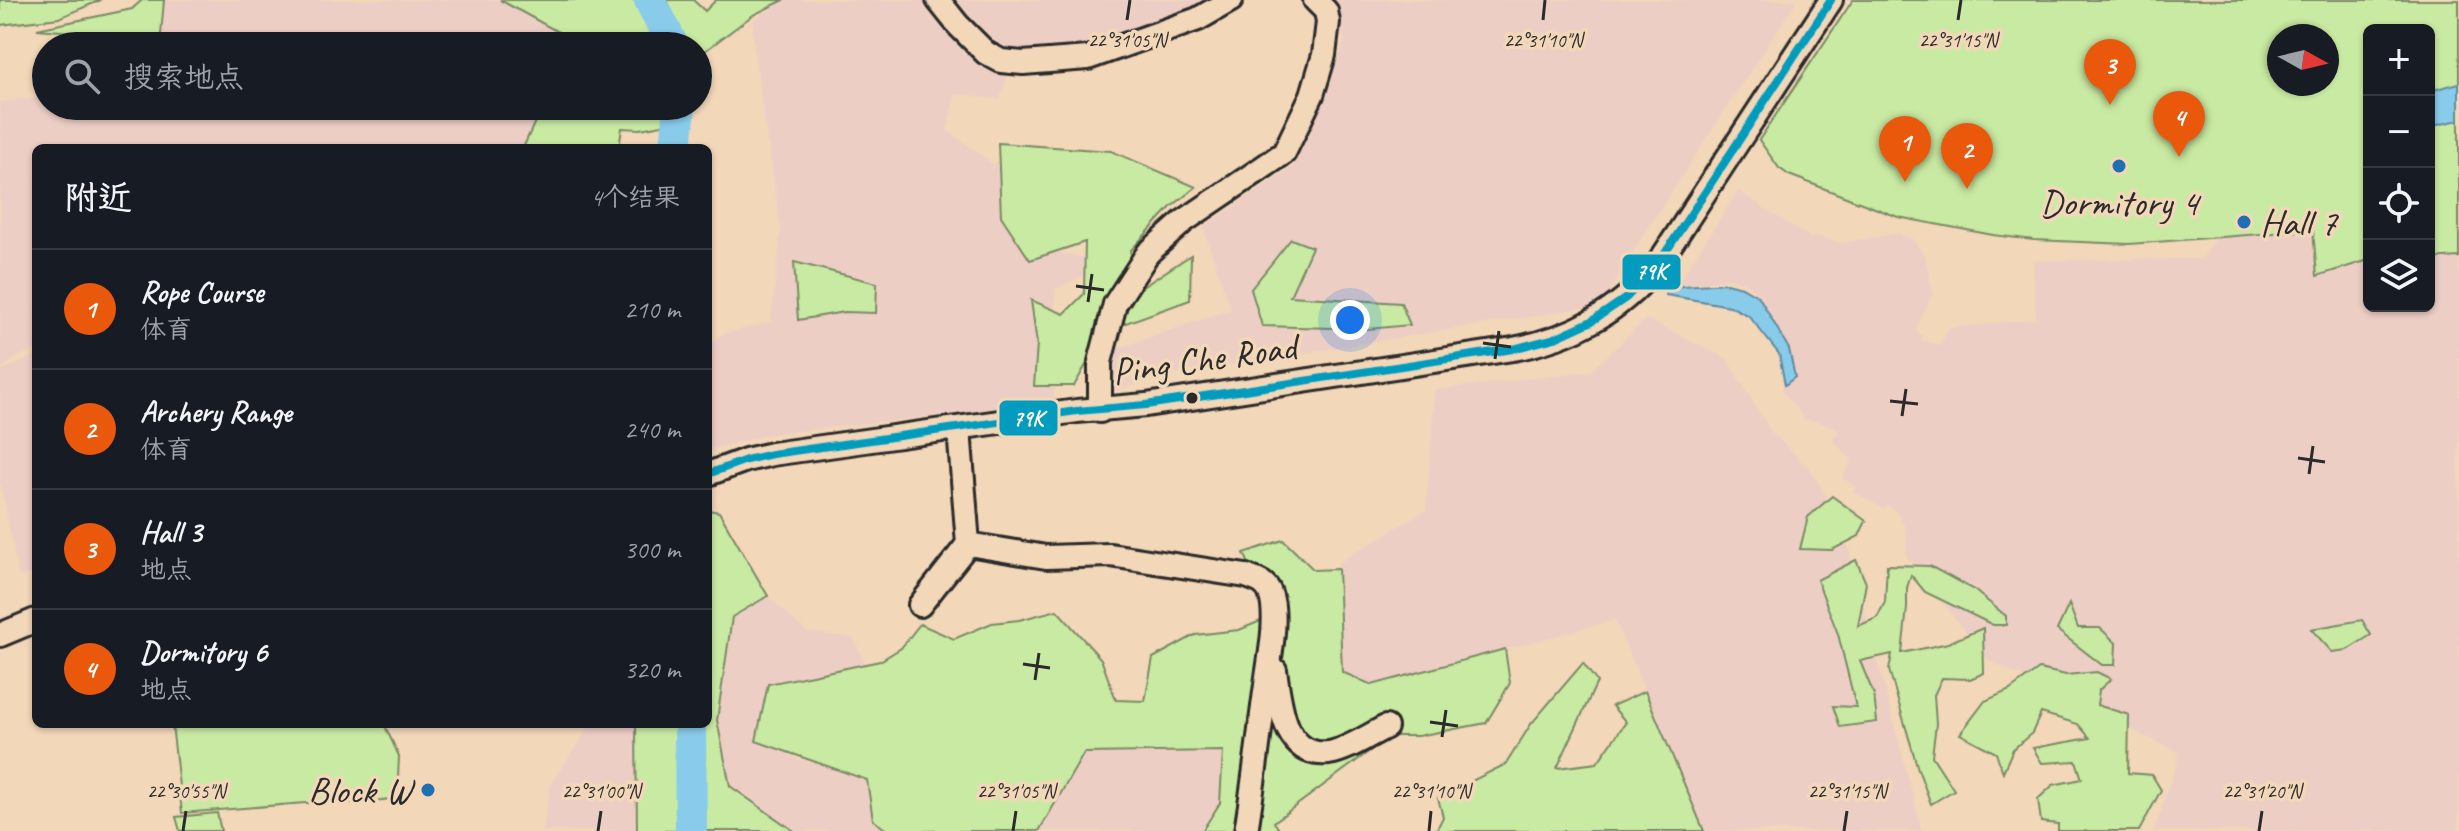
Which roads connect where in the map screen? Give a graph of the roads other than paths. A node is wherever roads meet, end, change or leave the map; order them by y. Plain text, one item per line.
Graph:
1 (938, 0) edge
2 (1231, 0) edge
3 (1315, 0) edge
4 (1831, 0) edge
5 (1100, 411) junction
6 (959, 429) junction
7 (712, 473) edge
8 (968, 544) junction
9 (920, 605) dead end
10 (32, 622) edge
11 (0, 635) edge
12 (1271, 645) junction
13 (1386, 727) dead end
14 (1246, 831) edge

1 - 2 street
3 - 5 street
4 - 5 street, Ping Che Road
5 - 6 street, Ping Che Road
6 - 7 street, Ping Che Road
6 - 8 street
8 - 9 street
8 - 12 street
10 - 11 street
12 - 13 street
12 - 14 street

